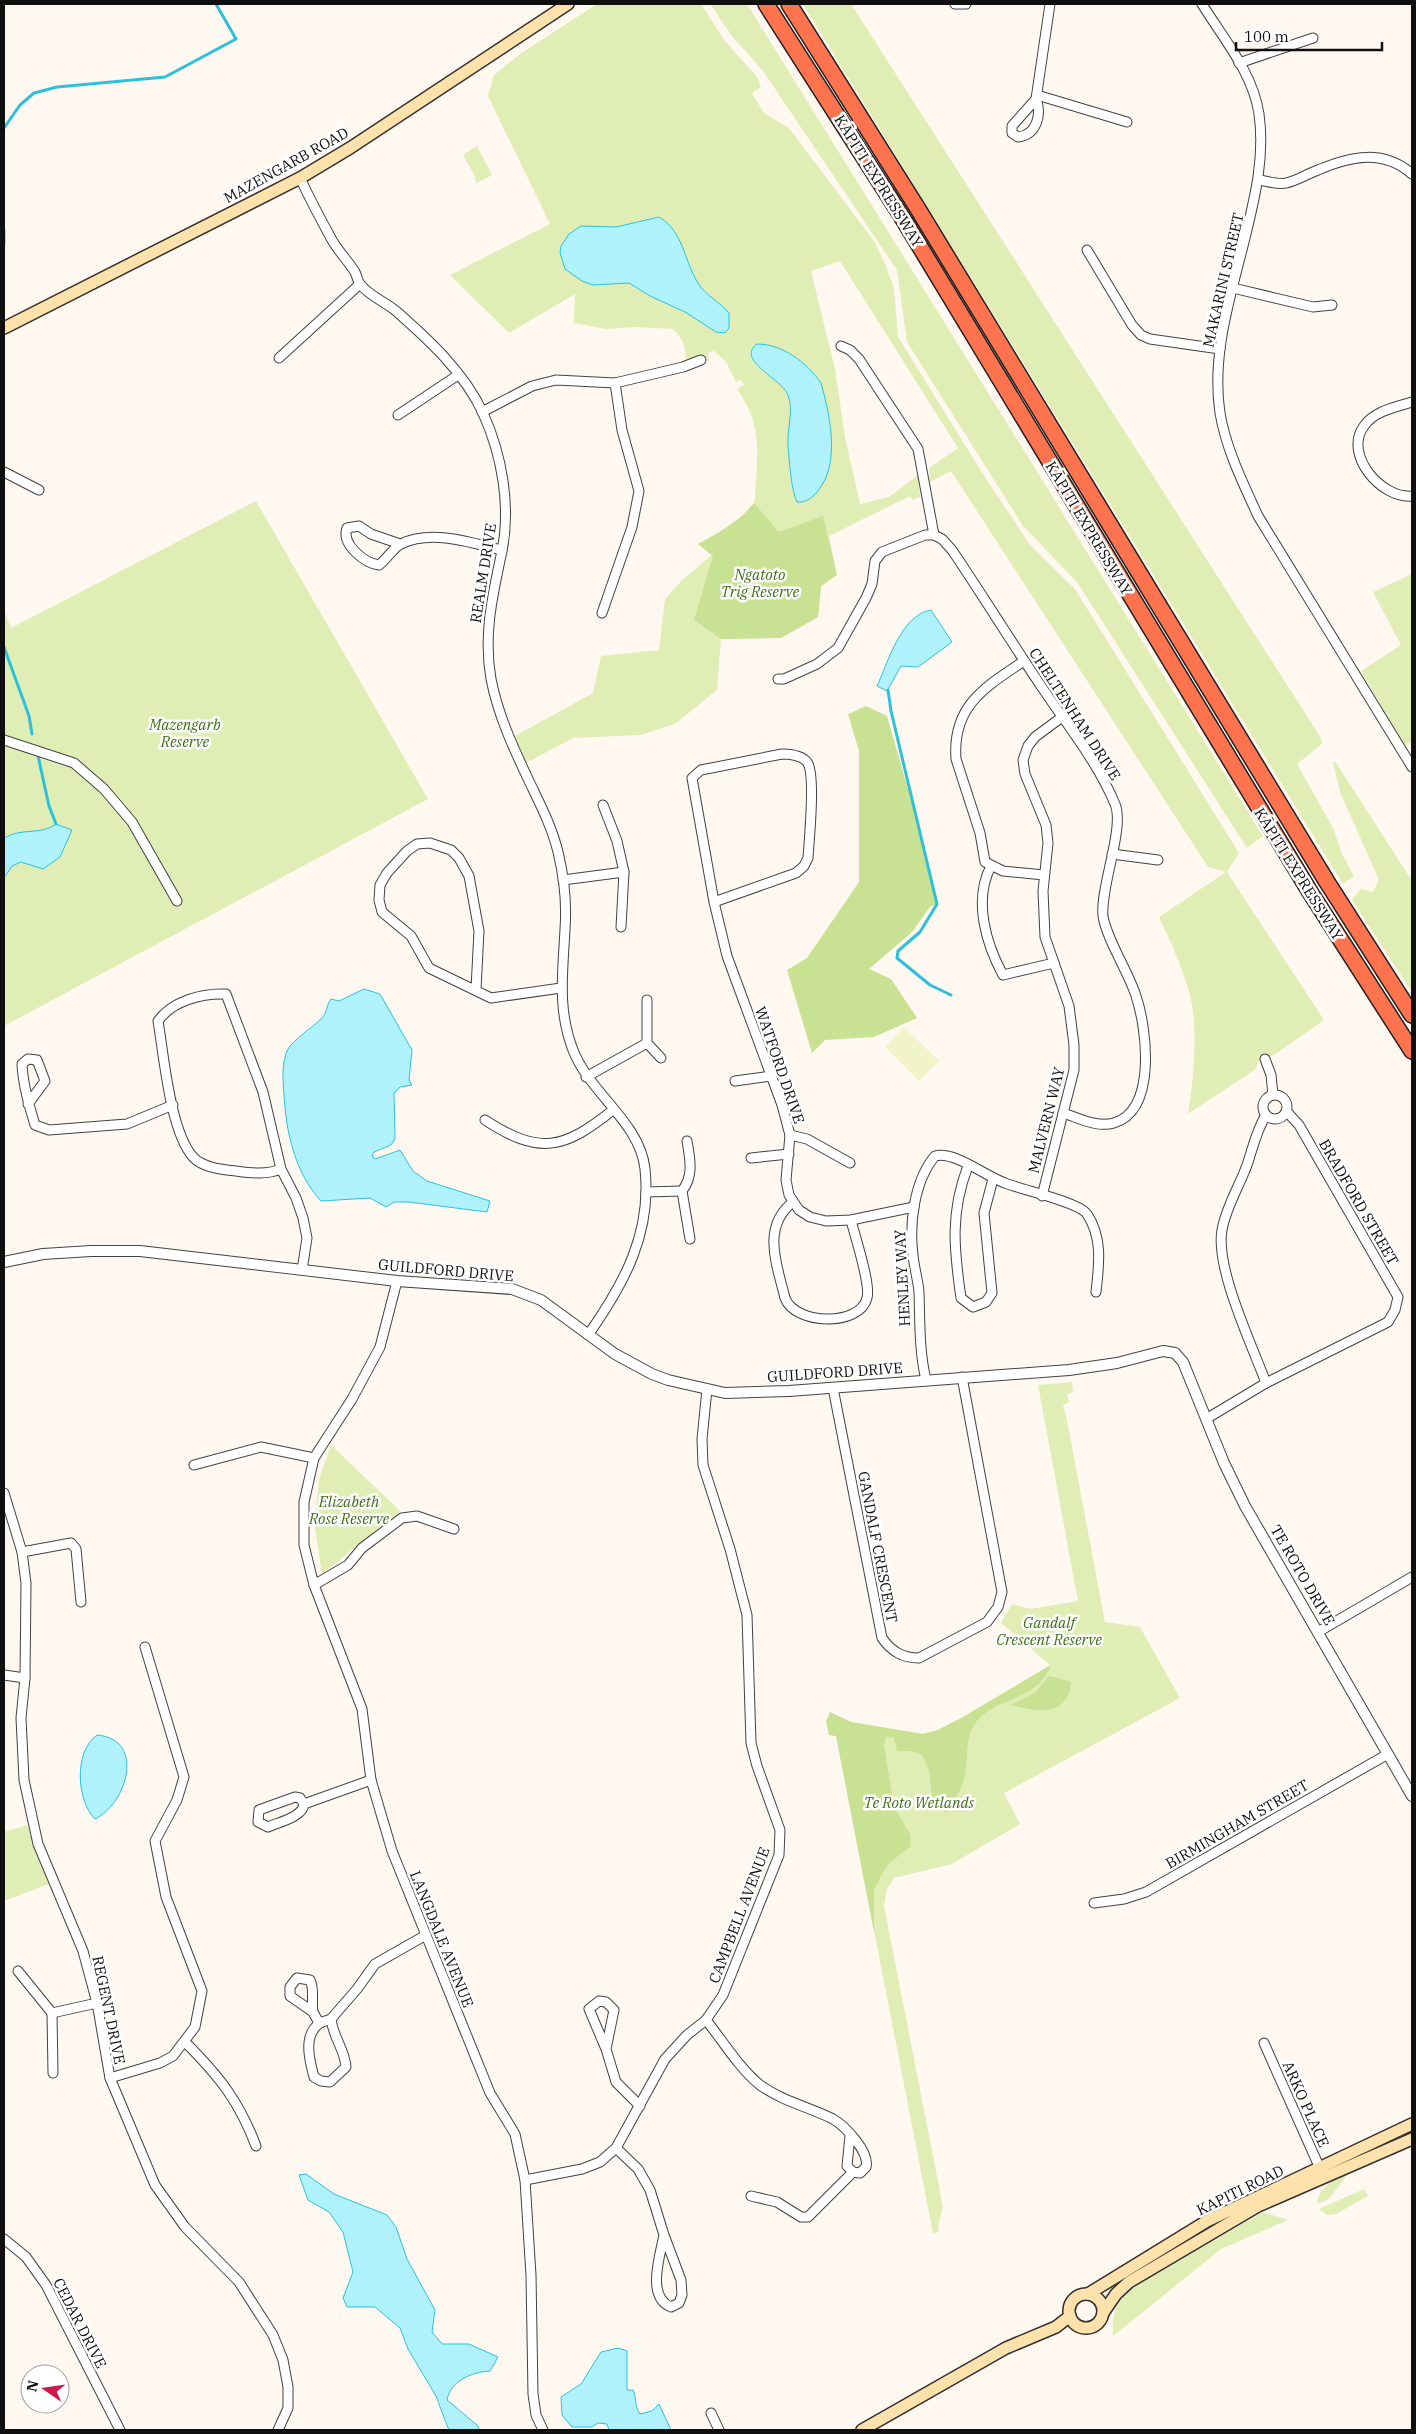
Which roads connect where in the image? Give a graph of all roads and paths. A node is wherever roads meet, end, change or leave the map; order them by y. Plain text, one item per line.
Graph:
1 (568, 4) edge
2 (766, 4) edge
3 (789, 4) edge
4 (954, 4) edge
5 (966, 4) edge
6 (1050, 4) edge
7 (1202, 4) edge
8 (1313, 38) dead end
9 (1239, 63) junction
10 (1127, 122) dead end
11 (1412, 174) edge
12 (300, 178) junction
13 (1259, 180) junction
14 (1086, 250) dead end
15 (360, 284) junction
16 (1233, 288) junction
17 (1332, 306) dead end
18 (4, 328) edge
19 (841, 346) dead end
20 (1220, 349) junction
21 (279, 358) dead end
22 (701, 360) dead end
23 (458, 375) junction
24 (616, 383) junction
25 (1412, 402) edge
26 (482, 412) junction
27 (398, 416) dead end
28 (4, 472) edge
29 (39, 490) dead end
30 (1412, 496) edge
31 (934, 535) junction
32 (400, 544) junction
33 (502, 550) junction
34 (602, 613) dead end
35 (1024, 661) junction
36 (778, 679) dead end
37 (1062, 718) junction
38 (4, 740) edge
39 (1412, 767) edge
40 (603, 805) dead end
41 (1112, 854) junction
42 (1158, 860) dead end
43 (991, 866) junction
44 (624, 872) junction
45 (1044, 875) junction
46 (563, 880) junction
47 (177, 901) dead end
48 (714, 902) junction
49 (622, 928) dead end
50 (1054, 963) junction
51 (560, 988) junction
52 (476, 989) junction
53 (647, 1000) dead end
54 (1412, 1015) edge
55 (647, 1043) junction
56 (1412, 1051) edge
57 (661, 1058) dead end
58 (1265, 1059) dead end
59 (771, 1076) junction
60 (586, 1077) junction
61 (735, 1081) dead end
62 (1273, 1095) junction
63 (28, 1104) dead end
64 (173, 1105) junction
65 (613, 1110) junction
66 (1287, 1112) junction
67 (1063, 1113) junction
68 (1266, 1115) junction
69 (485, 1120) dead end
70 (790, 1135) junction
71 (687, 1141) dead end
72 (788, 1154) junction
73 (751, 1158) dead end
74 (850, 1163) dead end
75 (968, 1166) junction
76 (281, 1169) junction
77 (993, 1179) junction
78 (646, 1192) junction
79 (682, 1192) junction
80 (1042, 1196) junction
81 (793, 1202) junction
82 (914, 1207) junction
83 (851, 1220) junction
84 (690, 1239) dead end
85 (4, 1262) edge
86 (302, 1270) junction
87 (397, 1281) junction
88 (1096, 1292) dead end
89 (588, 1335) junction
90 (1183, 1362) joint
91 (962, 1377) junction
92 (926, 1380) junction
93 (1266, 1383) junction
94 (833, 1388) junction
95 (707, 1389) junction
96 (1206, 1419) junction
97 (314, 1458) junction
98 (194, 1465) dead end
99 (4, 1493) edge
100 (454, 1529) dead end
101 (22, 1552) junction
102 (1412, 1577) edge
103 (314, 1585) junction
104 (81, 1602) dead end
105 (1318, 1632) junction
106 (146, 1648) dead end
107 (4, 1675) edge
108 (25, 1678) junction
109 (1388, 1754) junction
110 (371, 1780) junction
111 (1412, 1796) edge
112 (304, 1804) junction
113 (1094, 1903) dead end
114 (426, 1935) junction
115 (18, 1971) dead end
116 (96, 2003) junction
117 (313, 2012) dead end
118 (52, 2013) junction
119 (331, 2019) junction
120 (706, 2020) junction
121 (320, 2023) junction
122 (185, 2042) junction
123 (1264, 2043) dead end
124 (606, 2049) junction
125 (53, 2073) dead end
126 (110, 2078) junction
127 (640, 2106) junction
128 (1412, 2124) edge
129 (850, 2136) junction
130 (1412, 2139) edge
131 (256, 2146) dead end
132 (616, 2148) junction
133 (853, 2172) junction
134 (1322, 2172) junction
135 (525, 2180) junction
136 (752, 2196) dead end
137 (1207, 2222) junction
138 (1228, 2222) junction
139 (664, 2235) junction
140 (4, 2239) edge
141 (1088, 2294) junction
142 (1103, 2313) junction
143 (1070, 2316) junction
144 (711, 2413) dead end
145 (120, 2430) edge
146 (278, 2430) edge
147 (543, 2430) edge
148 (719, 2430) edge
149 (862, 2430) edge

1 - 12 main road, MAZENGARB ROAD
2 - 56 highway, KĀPITI EXPRESSWAY
3 - 54 highway, KĀPITI EXPRESSWAY
4 - 5 street
6 - 10 street
7 - 9 street, MAKARINI STREET
8 - 9 street
9 - 13 street, MAKARINI STREET
11 - 13 street
12 - 15 street, REALM DRIVE
12 - 18 main road, MAZENGARB ROAD
13 - 16 street, MAKARINI STREET
14 - 20 street
15 - 21 street
15 - 23 street, REALM DRIVE
16 - 17 street
16 - 20 street, MAKARINI STREET
19 - 31 street
20 - 39 street, MAKARINI STREET
22 - 24 street
23 - 26 street, REALM DRIVE
23 - 27 street
24 - 26 street
24 - 34 street
25 - 30 street
26 - 33 street, REALM DRIVE
28 - 29 street
31 - 35 street, CHELTENHAM DRIVE
31 - 36 street
32 - 32 street
32 - 33 street
33 - 46 street, REALM DRIVE
35 - 37 street, CHELTENHAM DRIVE
35 - 43 street
37 - 41 street, CHELTENHAM DRIVE
37 - 45 street, MALVERN WAY
38 - 47 street
40 - 44 street
41 - 42 street
41 - 67 street, CHELTENHAM DRIVE
43 - 45 street
43 - 50 street
44 - 46 street
44 - 49 street
45 - 50 street, MALVERN WAY
46 - 51 street, REALM DRIVE
48 - 48 street, WATFORD DRIVE
48 - 59 street, WATFORD DRIVE
50 - 67 street, MALVERN WAY
51 - 52 street
51 - 60 street, REALM DRIVE
52 - 52 street
53 - 55 street
55 - 57 street
55 - 60 street
58 - 62 street
59 - 61 street
59 - 70 street, WATFORD DRIVE
60 - 65 street, REALM DRIVE
62 - 66 street, BRADFORD STREET
62 - 68 street
63 - 64 street
64 - 76 street
64 - 76 street
65 - 69 street
65 - 78 street, REALM DRIVE
66 - 68 street
66 - 93 street, BRADFORD STREET
67 - 80 street, MALVERN WAY
68 - 93 street
70 - 72 street, WATFORD DRIVE
70 - 74 street
71 - 79 street
72 - 73 street
72 - 81 street, WATFORD DRIVE
75 - 77 street
75 - 77 street
75 - 82 street, HENLEY WAY
76 - 86 street
77 - 80 street
78 - 79 street
78 - 89 street, REALM DRIVE
79 - 84 street
80 - 88 street
81 - 83 street
81 - 83 street
82 - 83 street
82 - 92 street, HENLEY WAY
85 - 86 street, GUILDFORD DRIVE
86 - 87 street, GUILDFORD DRIVE
87 - 89 street, GUILDFORD DRIVE
87 - 97 street, LANGDALE AVENUE
89 - 95 street, GUILDFORD DRIVE
90 - 91 street, GUILDFORD DRIVE
90 - 96 street, TE ROTO DRIVE
91 - 92 street, GUILDFORD DRIVE
91 - 94 street, GANDALF CRESCENT
92 - 94 street, GUILDFORD DRIVE
93 - 96 street, BRADFORD STREET
94 - 95 street, GUILDFORD DRIVE
95 - 120 street, CAMPBELL AVENUE
96 - 105 street, TE ROTO DRIVE
97 - 98 street
97 - 103 street, LANGDALE AVENUE
99 - 101 street, REGENT DRIVE
100 - 103 street
101 - 104 street
101 - 108 street, REGENT DRIVE
102 - 105 street
103 - 110 street, LANGDALE AVENUE
105 - 109 street, TE ROTO DRIVE
106 - 122 street
107 - 108 street
108 - 116 street, REGENT DRIVE
109 - 111 street, TE ROTO DRIVE
109 - 113 street, BIRMINGHAM STREET
110 - 112 street
110 - 114 street, LANGDALE AVENUE
112 - 112 street
114 - 119 street
114 - 135 street, LANGDALE AVENUE
115 - 118 street
116 - 118 street
116 - 126 street, REGENT DRIVE
117 - 121 street
118 - 125 street
119 - 121 street
119 - 121 street
120 - 127 street, CAMPBELL AVENUE
120 - 129 street
122 - 126 street
122 - 131 street
123 - 134 street, ARKO PLACE
124 - 124 street
124 - 127 street
126 - 146 street, REGENT DRIVE
127 - 132 street, CAMPBELL AVENUE
128 - 134 main road, KAPITI ROAD
129 - 133 street
129 - 133 street
130 - 134 main road, KAPITI ROAD
132 - 135 street, CAMPBELL AVENUE
132 - 139 street
133 - 136 street
134 - 137 main road, KAPITI ROAD
134 - 138 main road, KAPITI ROAD
135 - 147 street, LANGDALE AVENUE
137 - 138 main road
137 - 141 main road, KAPITI ROAD
138 - 142 main road, KAPITI ROAD
139 - 139 street
140 - 145 street, CEDAR DRIVE
141 - 142 main road
141 - 143 main road
142 - 143 main road
143 - 149 main road
144 - 148 street

